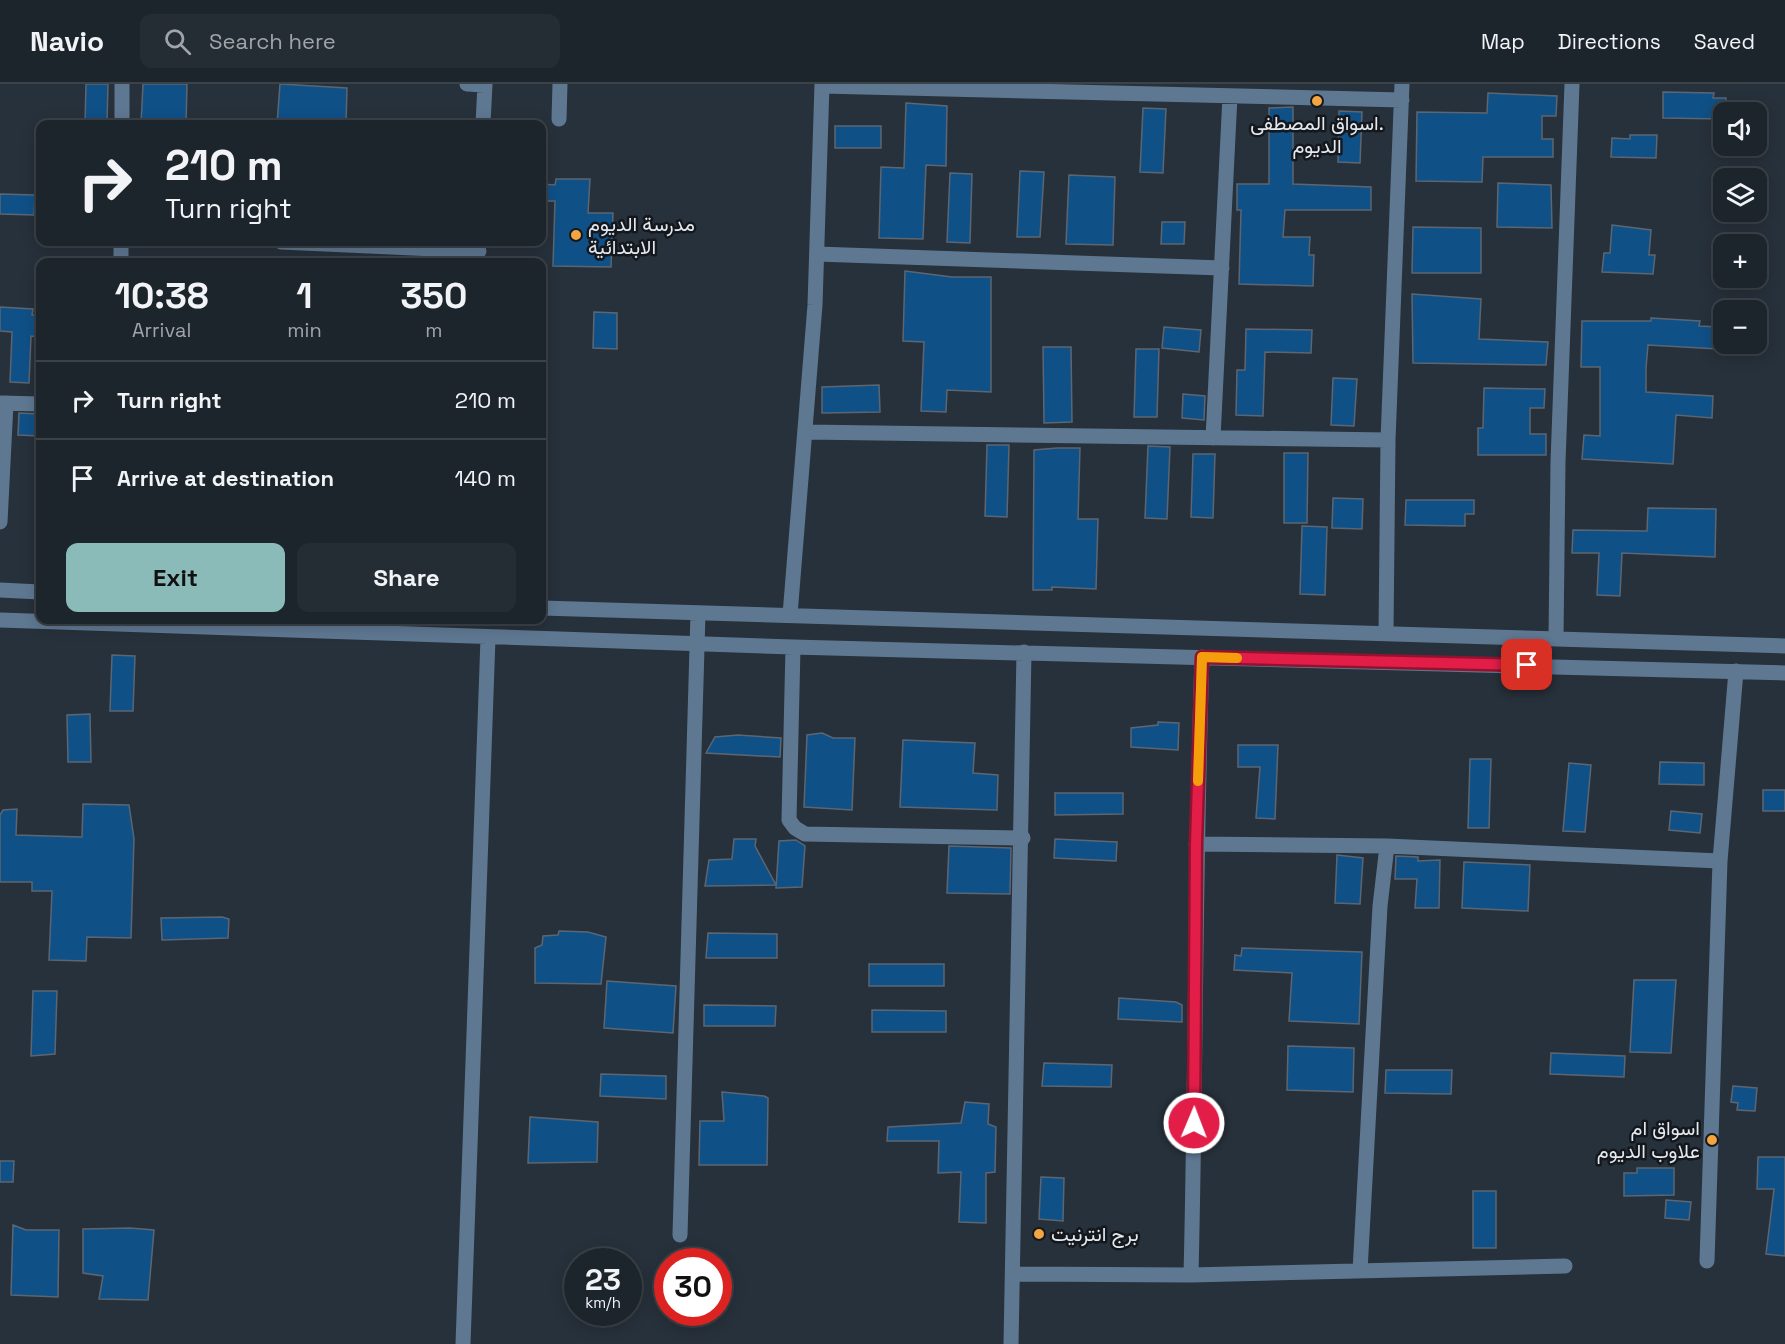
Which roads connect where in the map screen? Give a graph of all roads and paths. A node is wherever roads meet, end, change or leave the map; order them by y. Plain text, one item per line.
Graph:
1 (122, 84) edge
2 (467, 84) edge
3 (485, 84) edge
4 (560, 84) edge
5 (1402, 84) edge
6 (1572, 84) edge
7 (822, 85) edge
8 (1230, 96) junction
9 (1402, 100) junction
10 (559, 119) dead end
11 (122, 120) edge
12 (483, 120) edge
13 (360, 246) edge
14 (479, 252) edge
15 (817, 254) junction
16 (1222, 268) junction
17 (3, 403) edge
18 (36, 404) edge
19 (807, 432) junction
20 (1213, 438) junction
21 (1388, 440) junction
22 (0, 522) edge
23 (0, 590) edge
24 (36, 592) edge
25 (546, 608) edge
26 (698, 613) junction
27 (790, 615) junction
28 (0, 620) edge
29 (36, 621) edge
30 (108, 624) edge
31 (1386, 633) junction
32 (488, 638) junction
33 (1556, 639) junction
34 (696, 644) junction
35 (1785, 646) edge
36 (794, 647) junction
37 (1024, 652) junction
38 (1202, 657) junction
39 (1736, 671) junction
40 (1785, 673) edge
41 (1023, 838) junction
42 (1196, 844) junction
43 (1387, 846) junction
44 (1720, 861) junction
45 (680, 1235) dead end
46 (1707, 1261) dead end
47 (1565, 1266) dead end
48 (1360, 1271) junction
49 (1014, 1274) junction
50 (1191, 1275) junction
51 (463, 1344) edge
52 (1011, 1344) edge

1 - 11 street
2 - 3 street
3 - 12 street
4 - 10 street
5 - 9 street
6 - 33 street
7 - 8 street
7 - 15 street
8 - 9 street
8 - 16 street
9 - 21 street
13 - 14 street
15 - 16 street
15 - 19 street
16 - 20 street
17 - 18 street
17 - 22 street
19 - 20 street
19 - 27 street
20 - 21 street
21 - 31 street
23 - 24 street
25 - 26 street
26 - 27 street
26 - 34 street
27 - 31 street
28 - 29 street
30 - 32 street
31 - 33 street
32 - 34 street
32 - 51 street
33 - 35 street
34 - 36 street
34 - 45 street
36 - 37 street
36 - 41 street
37 - 38 street
37 - 41 street
38 - 39 street
38 - 42 street
39 - 40 street
39 - 44 street
41 - 49 street
42 - 43 street
42 - 50 street
43 - 44 street
43 - 48 street
44 - 46 street
47 - 48 street
48 - 50 street
49 - 50 street
49 - 52 street

